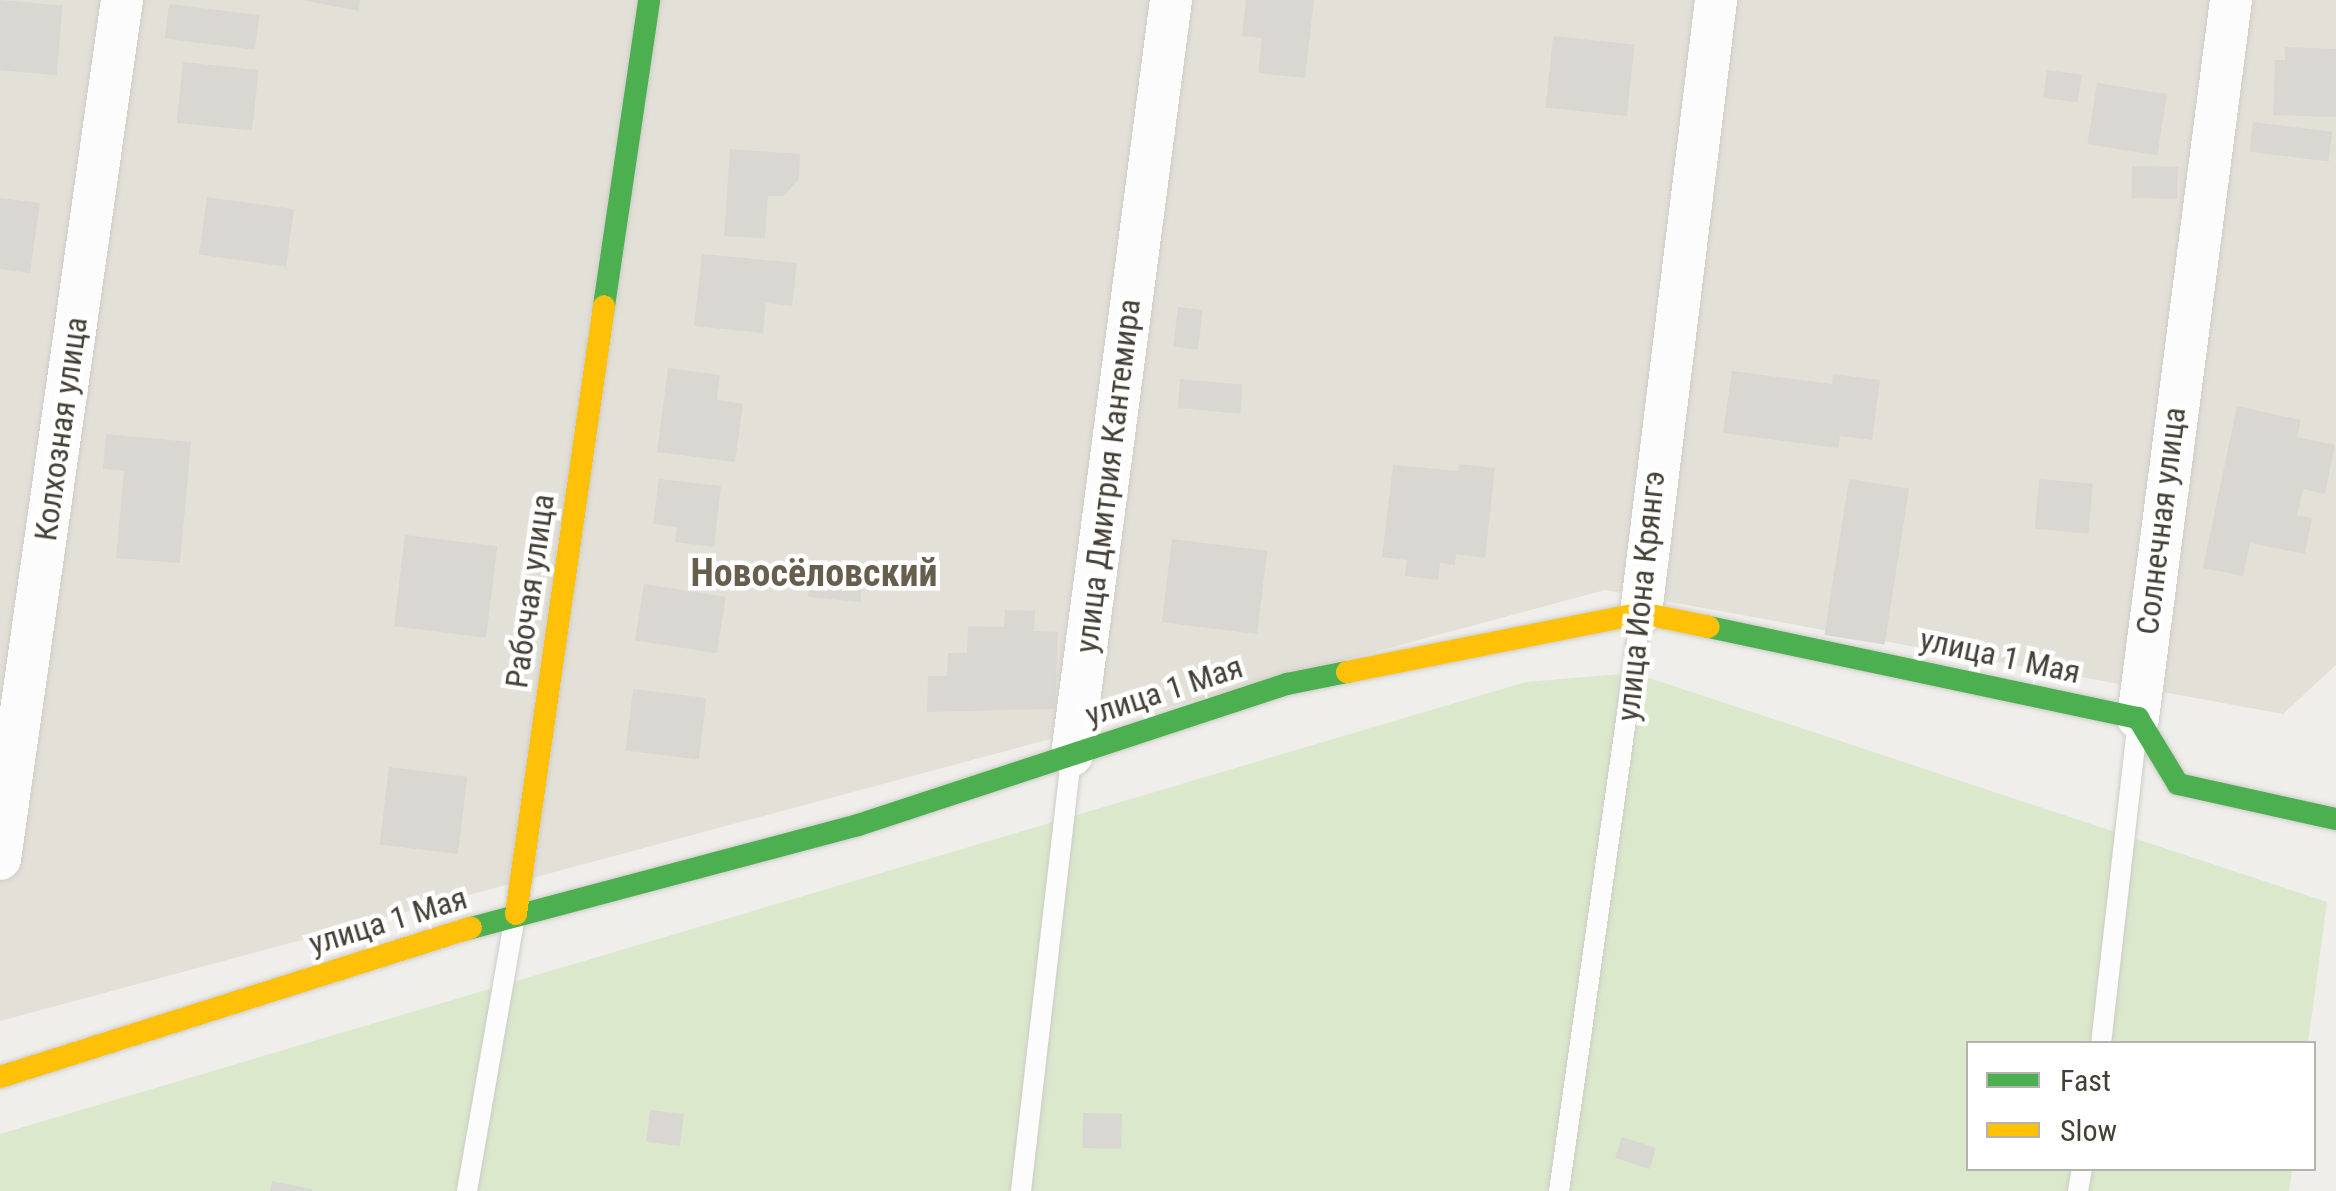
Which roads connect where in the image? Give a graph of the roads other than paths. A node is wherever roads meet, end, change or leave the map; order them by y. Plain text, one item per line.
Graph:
1 (122, 0) edge
2 (649, 0) edge
3 (1171, 0) edge
4 (1716, 0) edge
5 (2231, 0) edge
6 (1641, 613) junction
7 (2138, 718) junction
8 (1072, 755) junction
9 (2336, 819) edge
10 (0, 859) edge
11 (516, 914) junction
12 (2101, 1041) edge
13 (0, 1077) edge
14 (467, 1191) edge
15 (1021, 1191) edge
16 (1559, 1191) edge

1 - 10 street, Колхозная улица
2 - 11 street, Рабочая улица
3 - 8 street, улица Дмитрия Кантемира
4 - 6 street, улица Иона Крянгэ
5 - 7 street, Солнечная улица
6 - 7 street, улица 1 Мая
6 - 8 street, улица 1 Мая
6 - 16 lane, улица Иона Крянгэ
7 - 9 street
7 - 12 lane, Солнечная улица
8 - 11 street, улица 1 Мая
8 - 15 lane, улица Дмитрия Кантемира
11 - 13 street, улица 1 Мая
11 - 14 lane, Рабочая улица

